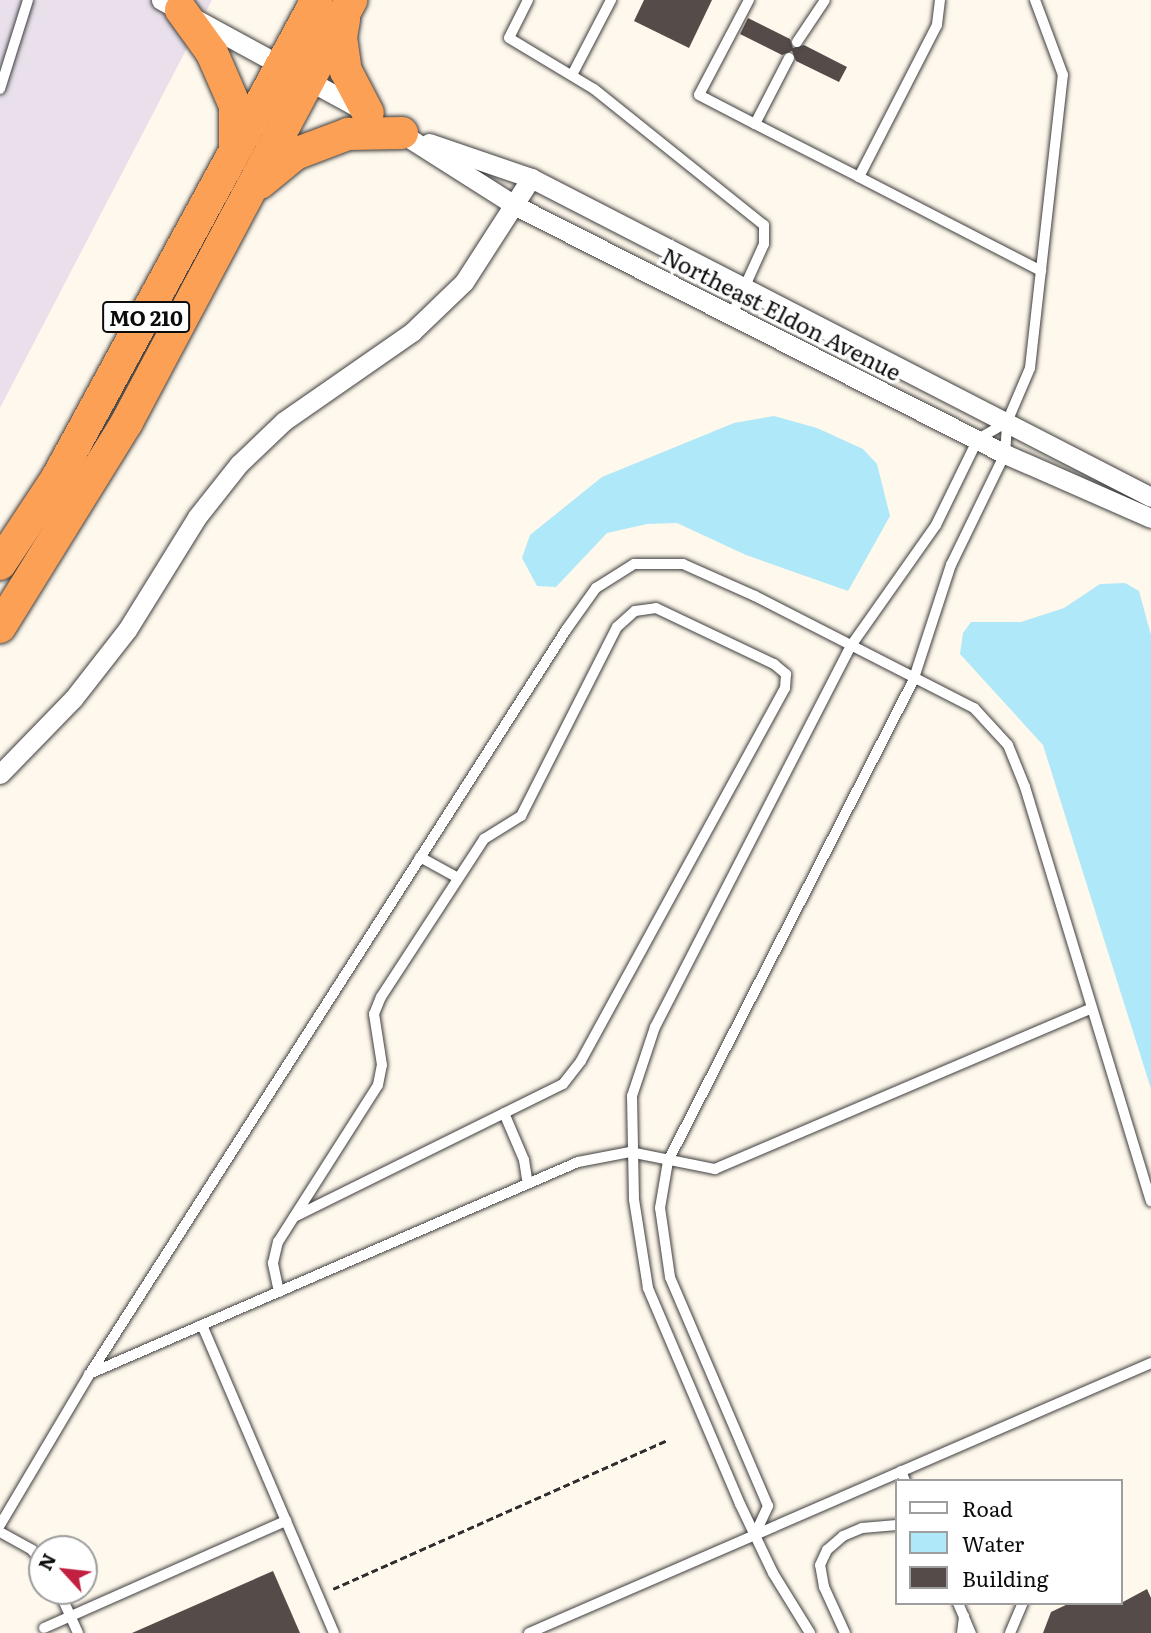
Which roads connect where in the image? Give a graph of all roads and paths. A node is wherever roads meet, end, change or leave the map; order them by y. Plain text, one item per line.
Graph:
1 (29, 0) edge
2 (528, 0) edge
3 (611, 0) edge
4 (749, 0) edge
5 (825, 0) edge
6 (940, 0) edge
7 (1035, 0) edge
8 (338, 3) edge
9 (171, 5) edge
10 (797, 42) dead end
11 (789, 58) dead end
12 (296, 73) junction
13 (572, 75) junction
14 (0, 89) edge
15 (368, 113) junction
16 (755, 124) junction
17 (402, 133) junction
18 (235, 157) junction
19 (859, 177) junction
20 (531, 178) junction
21 (248, 193) junction
22 (516, 206) junction
23 (1041, 271) junction
24 (745, 288) junction
25 (732, 315) junction
26 (1007, 422) junction
27 (978, 439) junction
28 (1005, 454) junction
29 (1151, 497) edge
30 (1151, 518) edge
31 (0, 564) edge
32 (0, 627) edge
33 (850, 647) junction
34 (913, 681) junction
35 (0, 774) edge
36 (420, 857) junction
37 (458, 878) junction
38 (1090, 1009) junction
39 (503, 1113) junction
40 (630, 1152) junction
41 (668, 1161) junction
42 (528, 1184) junction
43 (1151, 1201) edge
44 (294, 1217) junction
45 (279, 1292) junction
46 (202, 1325) junction
47 (1151, 1363) edge
48 (89, 1375) junction
49 (668, 1440) dead end
50 (903, 1476) edge
51 (895, 1479) edge
52 (286, 1521) junction
53 (0, 1525) edge
54 (895, 1525) edge
55 (0, 1532) edge
56 (756, 1532) junction
57 (28, 1548) edge
58 (333, 1589) dead end
59 (66, 1605) edge
60 (959, 1605) edge
61 (1022, 1605) edge
62 (71, 1616) junction
63 (964, 1616) junction
64 (44, 1628) dead end
65 (78, 1633) edge
66 (334, 1633) edge
67 (529, 1633) edge
68 (810, 1633) edge
69 (845, 1633) edge
70 (962, 1633) edge
71 (971, 1633) edge
72 (1010, 1633) edge

1 - 14 lane
2 - 13 lane
3 - 13 lane
4 - 16 lane
5 - 10 lane
6 - 19 lane
7 - 23 lane
8 - 12 highway, MO 210
8 - 15 highway
9 - 12 street, Northeast Eldon Avenue
9 - 18 highway
11 - 16 lane
12 - 15 street, Northeast Eldon Avenue
12 - 18 highway, MO 210
12 - 21 highway, MO 210
13 - 24 lane
15 - 17 street, Northeast Eldon Avenue
16 - 19 lane
17 - 20 street, Northeast Eldon Avenue
17 - 21 highway
17 - 22 street, Northeast Eldon Avenue
18 - 31 highway, MO 210
19 - 23 lane
20 - 22 street
20 - 24 street, Northeast Eldon Avenue
21 - 32 highway, MO 210
22 - 25 street, Northeast Eldon Avenue
22 - 35 street
23 - 26 lane
24 - 25 lane
24 - 26 street, Northeast Eldon Avenue
25 - 27 street, Northeast Eldon Avenue
26 - 27 lane
26 - 28 lane
26 - 29 street, Northeast Eldon Avenue
27 - 28 street, Northeast Eldon Avenue
27 - 33 lane
28 - 30 street, Northeast Eldon Avenue
28 - 34 lane
33 - 34 lane
33 - 36 lane
33 - 40 lane
34 - 38 lane
34 - 41 lane
36 - 37 lane
36 - 48 lane
37 - 39 lane
37 - 44 lane
38 - 41 lane
38 - 43 lane
39 - 42 lane
39 - 44 lane
40 - 41 lane
40 - 42 lane
40 - 56 lane
41 - 56 lane
42 - 45 lane
44 - 45 lane
45 - 46 lane
46 - 48 lane
46 - 52 lane
47 - 50 lane
48 - 53 lane
49 - 58 path
51 - 56 lane
52 - 62 lane
52 - 66 lane
54 - 69 lane
55 - 57 lane
56 - 67 lane
56 - 68 lane
59 - 62 lane
60 - 63 lane
61 - 72 lane
62 - 64 lane
62 - 65 lane
63 - 70 lane
63 - 71 lane

